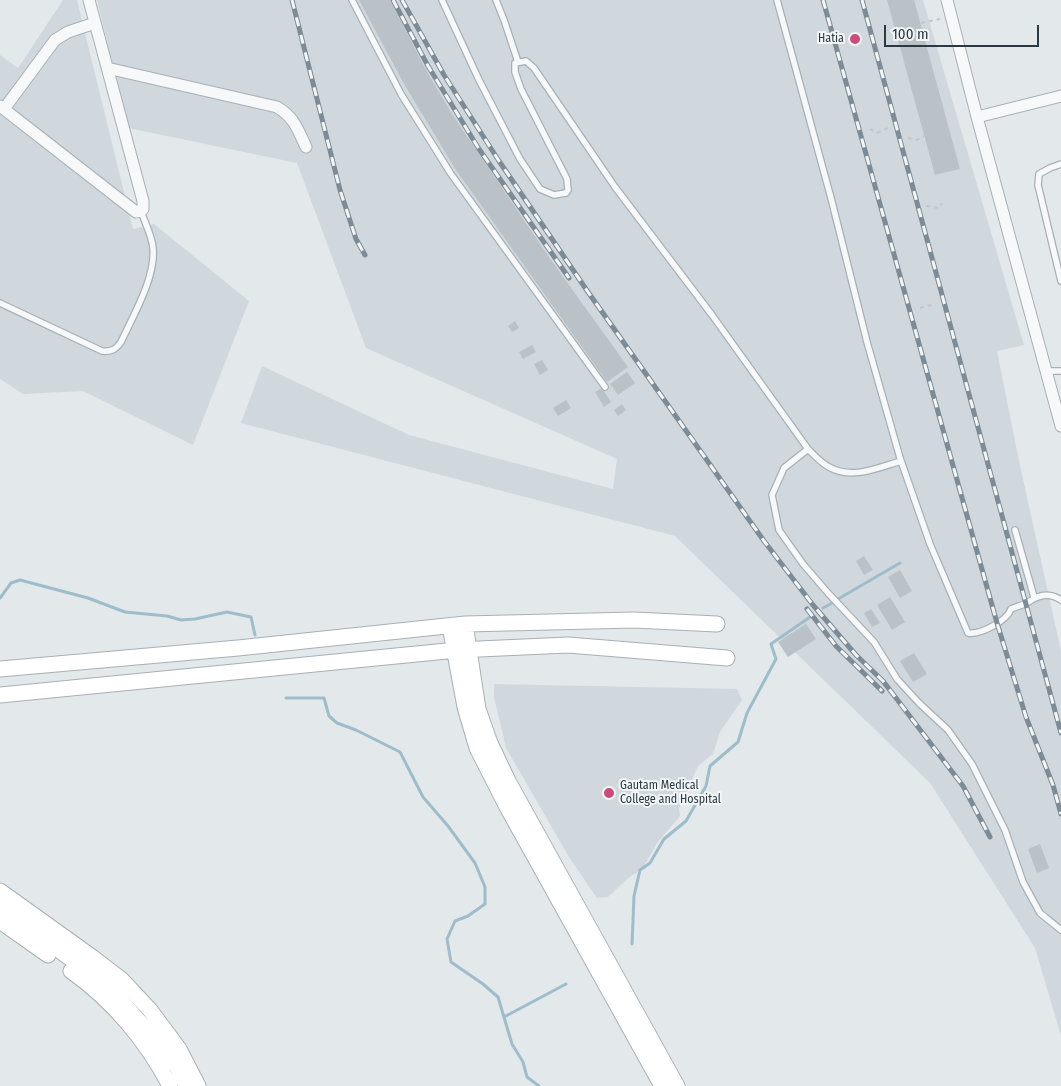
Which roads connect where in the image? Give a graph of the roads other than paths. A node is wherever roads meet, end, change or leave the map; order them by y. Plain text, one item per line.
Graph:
1 (89, 0) edge
2 (352, 0) edge
3 (442, 0) edge
4 (496, 0) edge
5 (777, 0) edge
6 (947, 0) edge
7 (95, 23) junction
8 (518, 62) junction
9 (108, 68) junction
10 (1061, 96) edge
11 (2, 108) edge
12 (977, 117) junction
13 (306, 147) dead end
14 (1061, 164) edge
15 (141, 211) junction
16 (1061, 281) edge
17 (0, 303) edge
18 (1046, 371) junction
19 (1061, 371) edge
20 (606, 387) dead end
21 (1061, 426) edge
22 (808, 449) junction
23 (901, 461) junction
24 (1015, 530) dead end
25 (1034, 597) junction
26 (1061, 600) edge
27 (466, 624) junction
28 (717, 624) dead end
29 (450, 626) junction
30 (462, 650) junction
31 (726, 658) dead end
32 (0, 669) edge
33 (0, 695) edge
34 (0, 891) edge
35 (0, 907) edge
36 (0, 921) edge
37 (1061, 930) edge
38 (170, 1086) edge
39 (186, 1086) edge
40 (198, 1086) edge
41 (662, 1086) edge
42 (677, 1086) edge

1 - 7 street
2 - 20 lane
3 - 8 lane
4 - 8 lane
5 - 23 lane
6 - 12 street
7 - 9 street
7 - 11 street
8 - 22 lane
9 - 13 street
9 - 15 street
10 - 12 street
11 - 15 street
12 - 18 street
14 - 16 lane
15 - 17 lane
18 - 19 lane
18 - 21 street
22 - 23 lane
22 - 37 lane
23 - 25 lane
24 - 25 lane
25 - 26 lane
27 - 28 street
27 - 29 street
27 - 30 street
29 - 30 street
29 - 32 street
30 - 31 street
30 - 33 street
30 - 41 street
30 - 42 street
34 - 40 street
35 - 39 street
36 - 38 street

